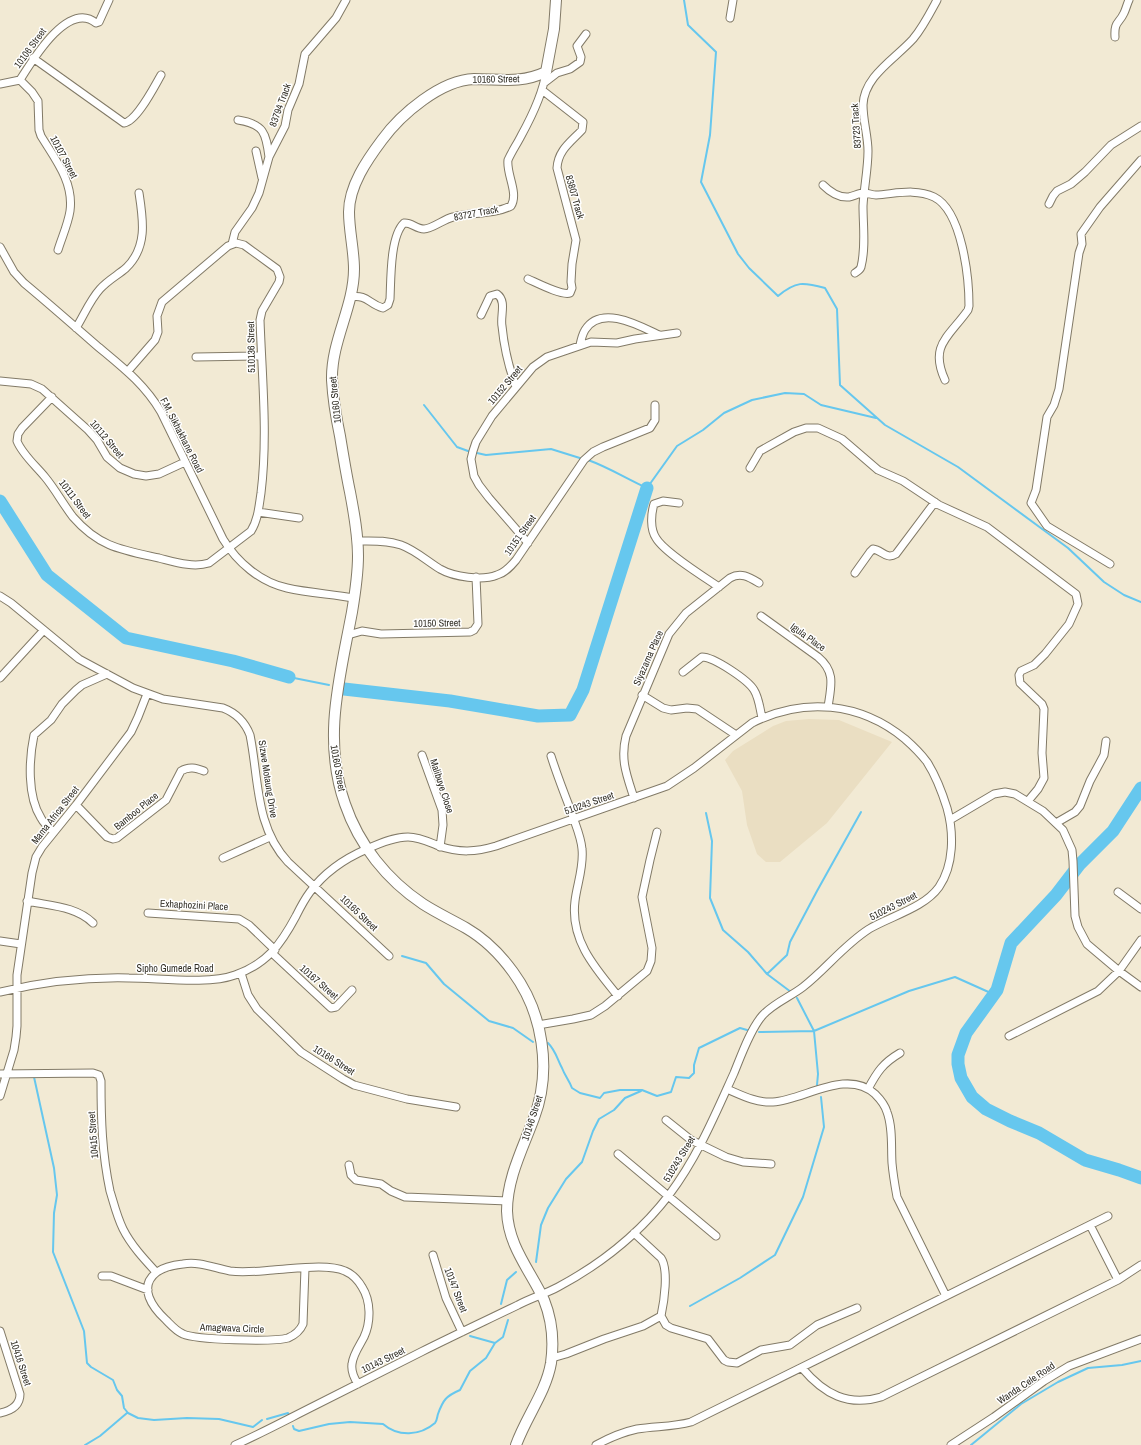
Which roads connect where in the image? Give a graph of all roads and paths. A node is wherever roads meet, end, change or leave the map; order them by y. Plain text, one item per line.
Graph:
1 (109, 0) edge
2 (346, 0) edge
3 (556, 0) edge
4 (733, 0) edge
5 (937, 0) edge
6 (1129, 0) edge
7 (730, 18) dead end
8 (586, 34) dead end
9 (1115, 37) dead end
10 (33, 58) junction
11 (546, 72) junction
12 (161, 75) dead end
13 (20, 80) junction
14 (0, 84) edge
15 (543, 86) junction
16 (36, 97) joint
17 (238, 120) dead end
18 (1141, 126) edge
19 (256, 151) dead end
20 (269, 157) junction
21 (1141, 160) edge
22 (262, 181) junction
23 (823, 185) dead end
24 (139, 193) dead end
25 (864, 193) junction
26 (1049, 204) dead end
27 (232, 244) junction
28 (0, 247) edge
29 (58, 250) dead end
30 (855, 273) dead end
31 (528, 279) dead end
32 (350, 297) junction
33 (481, 315) dead end
34 (76, 328) junction
35 (676, 333) dead end
36 (660, 335) junction
37 (580, 345) junction
38 (261, 356) junction
39 (196, 357) dead end
40 (128, 371) junction
41 (945, 380) dead end
42 (0, 381) edge
43 (516, 387) junction
44 (52, 398) junction
45 (655, 405) dead end
46 (185, 462) junction
47 (750, 468) dead end
48 (935, 502) junction
49 (679, 503) dead end
50 (258, 512) junction
51 (298, 518) dead end
52 (358, 541) junction
53 (528, 542) junction
54 (229, 549) junction
55 (1110, 564) dead end
56 (856, 573) dead end
57 (476, 578) junction
58 (759, 583) dead end
59 (719, 587) junction
60 (0, 596) edge
61 (354, 598) junction
62 (761, 616) dead end
63 (43, 630) junction
64 (348, 635) junction
65 (683, 672) dead end
66 (107, 674) junction
67 (0, 678) edge
68 (147, 694) junction
69 (642, 695) junction
70 (828, 707) junction
71 (762, 718) junction
72 (736, 734) junction
73 (1106, 741) dead end
74 (422, 755) dead end
75 (551, 756) dead end
76 (204, 772) dead end
77 (634, 798) junction
78 (1028, 801) junction
79 (76, 805) junction
80 (574, 819) junction
81 (950, 820) junction
82 (1056, 823) junction
83 (54, 832) junction
84 (657, 832) dead end
85 (270, 837) junction
86 (440, 847) junction
87 (367, 849) junction
88 (223, 858) dead end
89 (315, 886) junction
90 (1118, 892) dead end
91 (27, 901) junction
92 (1141, 909) edge
93 (148, 913) dead end
94 (93, 923) dead end
95 (1141, 940) edge
96 (0, 941) edge
97 (21, 944) junction
98 (273, 951) junction
99 (389, 956) dead end
100 (1119, 971) junction
101 (241, 973) junction
102 (1141, 987) edge
103 (16, 988) junction
104 (352, 990) dead end
105 (0, 992) edge
106 (618, 996) junction
107 (538, 1025) junction
108 (1009, 1036) dead end
109 (900, 1054) dead end
110 (4, 1074) edge
111 (727, 1088) junction
112 (868, 1089) junction
113 (0, 1096) edge
114 (456, 1107) dead end
115 (666, 1120) dead end
116 (700, 1145) junction
117 (618, 1154) dead end
118 (771, 1164) dead end
119 (349, 1165) dead end
120 (668, 1196) junction
121 (508, 1201) junction
122 (1108, 1216) dead end
123 (1090, 1225) junction
124 (634, 1233) junction
125 (716, 1236) dead end
126 (433, 1255) dead end
127 (1141, 1265) edge
128 (305, 1268) junction
129 (156, 1272) junction
130 (102, 1276) dead end
131 (1118, 1280) junction
132 (148, 1290) junction
133 (541, 1294) junction
134 (946, 1296) junction
135 (857, 1308) dead end
136 (661, 1316) junction
137 (0, 1331) edge
138 (462, 1332) junction
139 (1141, 1339) edge
140 (552, 1358) junction
141 (802, 1368) junction
142 (358, 1384) junction
143 (0, 1413) edge
144 (235, 1445) edge
145 (516, 1445) edge
146 (596, 1445) edge
147 (951, 1445) edge

1 - 10 street, 10106 Street
2 - 20 street, 83794 Track
3 - 11 street, 83727 Track
4 - 7 street
5 - 25 street, 83723 Track
6 - 9 street
8 - 15 street
10 - 12 street
10 - 13 street, 10106 Street
11 - 15 street, 83727 Track
11 - 32 street, 10160 Street
13 - 14 street, 10106 Street
13 - 16 street, 10106 Street
15 - 31 street, 83807 Track
15 - 32 street, 83727 Track
16 - 29 street, 10107 Street
17 - 20 street
18 - 26 street
19 - 22 street
20 - 22 street, 83794 Track
21 - 55 street
22 - 27 street, 83794 Track
23 - 25 street
24 - 34 street
25 - 30 street, 83723 Track
25 - 41 street
27 - 38 street, 510136 Street
27 - 40 street
28 - 34 street, F.M. Sikhakhane Road
32 - 52 street, 10160 Street
33 - 43 street
34 - 40 street, F.M. Sikhakhane Road
35 - 36 street, 10152 Street
36 - 37 street, 10152 Street
36 - 37 street
37 - 43 street, 10152 Street
38 - 39 street
38 - 50 street, 510136 Street
40 - 46 street, F.M. Sikhakhane Road
42 - 44 street, 10112 Street
43 - 53 street, 10152 Street
44 - 46 street, 10112 Street
44 - 54 street, 10111 Street
45 - 53 street, 10151 Street
46 - 54 street, F.M. Sikhakhane Road
47 - 48 street
48 - 56 street
48 - 78 street
49 - 59 street
50 - 51 street
50 - 54 street, 510136 Street
52 - 57 street, 10151 Street
52 - 61 street, 10160 Street
53 - 57 street, 10151 Street
54 - 61 street, F.M. Sikhakhane Road
57 - 64 street, 10150 Street
58 - 59 street, Siyazama Place
59 - 69 street, Siyazama Place
60 - 63 street, Sizwe Motaung Drive
61 - 64 street, 10160 Street
62 - 70 street, Igula Place
63 - 66 street, Sizwe Motaung Drive
63 - 67 street
64 - 87 street, 10160 Street
65 - 71 street
66 - 68 street, Sizwe Motaung Drive
66 - 83 street
68 - 79 street, Mama Africa Street
68 - 85 street, Sizwe Motaung Drive
69 - 72 street
69 - 77 street, Siyazama Place
70 - 71 street, 510243 Street
70 - 81 street, 510243 Street
71 - 72 street, 510243 Street
72 - 77 street, 510243 Street
73 - 82 street
74 - 86 street, Malibuye Close
75 - 80 street
76 - 79 street, Bamboo Place
77 - 80 street, 510243 Street
78 - 81 street
78 - 82 street
79 - 83 street, Mama Africa Street
80 - 86 street, 510243 Street
80 - 106 street
81 - 111 street, 510243 Street
82 - 100 street
83 - 91 street, Mama Africa Street
84 - 106 street
85 - 88 street
85 - 89 street, Sizwe Motaung Drive
86 - 87 street, 510243 Street
87 - 89 street, Sipho Gumede Road
87 - 107 street, 10146 Street
89 - 98 street, Sipho Gumede Road
89 - 99 street, 10165 Street
90 - 92 street
91 - 94 street
91 - 97 street, Mama Africa Street
93 - 98 street, Exhaphozini Place
95 - 100 street
96 - 97 street
97 - 103 street, Mama Africa Street
98 - 101 street, Sipho Gumede Road
98 - 104 street, 10167 Street
100 - 102 street
100 - 108 street
101 - 103 street, Sipho Gumede Road
101 - 114 street, 10166 Street
103 - 105 street, Sipho Gumede Road
103 - 110 street
106 - 107 street
107 - 121 street, 10146 Street
109 - 112 street
110 - 113 street
110 - 129 street, 10415 Street
111 - 112 street
111 - 116 street, 510243 Street
112 - 134 street
115 - 116 street
116 - 118 street
116 - 120 street, 510243 Street
117 - 120 street
119 - 121 street
120 - 124 street, 510243 Street
120 - 125 street
121 - 133 street, 10146 Street
122 - 123 street
123 - 131 street
123 - 134 street
124 - 133 street, 510243 Street
124 - 136 street
126 - 138 street, 10147 Street
127 - 131 street
128 - 129 street
128 - 132 street, Amagwava Circle
128 - 142 street
129 - 132 street
130 - 132 street
131 - 141 street
133 - 138 street, 10143 Street
133 - 140 street, 10146 Street
134 - 141 street
135 - 136 street
136 - 140 street
137 - 143 street, 10416 Street
138 - 142 street, 10143 Street
139 - 147 street, Wanda Cele Road
140 - 145 street, 10146 Street
141 - 146 street
142 - 144 street, 10143 Street

